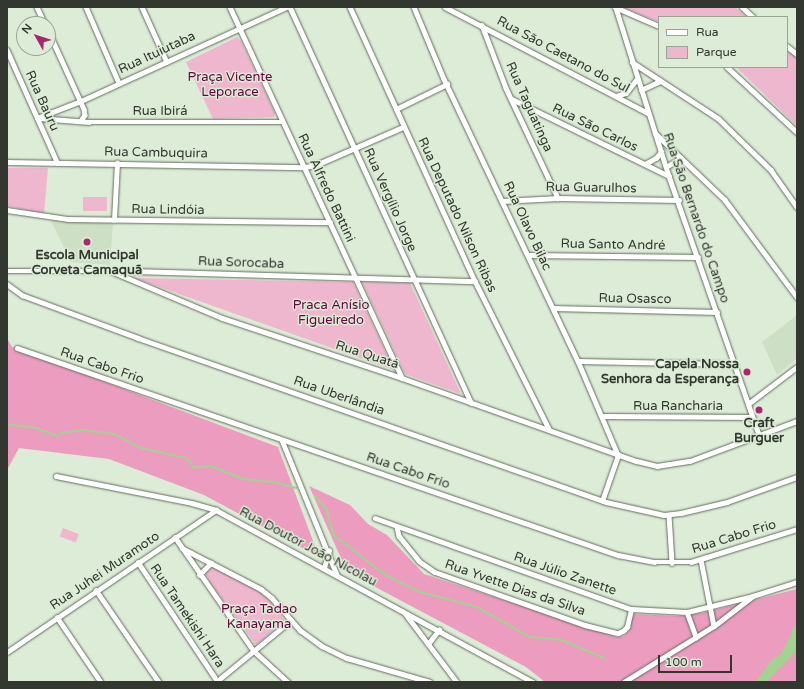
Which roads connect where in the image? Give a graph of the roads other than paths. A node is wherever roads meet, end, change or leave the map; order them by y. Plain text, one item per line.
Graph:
1 (86, 7) edge
2 (142, 7) edge
3 (230, 7) edge
4 (286, 7) edge
5 (290, 7) edge
6 (350, 7) edge
7 (414, 7) edge
8 (445, 7) edge
9 (615, 7) edge
10 (742, 7) edge
11 (752, 16) edge
12 (482, 24) junction
13 (658, 26) edge
14 (239, 27) junction
15 (56, 47) edge
16 (788, 47) edge
17 (7, 50) edge
18 (797, 54) edge
19 (166, 62) junction
20 (631, 62) junction
21 (728, 68) edge
22 (637, 79) junction
23 (660, 81) junction
24 (119, 84) junction
25 (447, 84) junction
26 (641, 90) junction
27 (616, 96) junction
28 (512, 99) junction
29 (81, 101) junction
30 (396, 109) junction
31 (648, 113) junction
32 (38, 118) junction
33 (81, 121) junction
34 (283, 122) junction
35 (403, 126) junction
36 (654, 132) junction
37 (797, 132) edge
38 (356, 149) junction
39 (661, 152) junction
40 (681, 158) junction
41 (7, 162) edge
42 (57, 162) junction
43 (117, 163) junction
44 (645, 164) junction
45 (305, 167) junction
46 (666, 167) junction
47 (669, 176) junction
48 (558, 198) junction
49 (679, 200) junction
50 (502, 201) junction
51 (797, 207) edge
52 (7, 210) edge
53 (114, 220) junction
54 (330, 222) junction
55 (529, 255) junction
56 (698, 257) junction
57 (7, 271) edge
58 (111, 271) junction
59 (134, 271) junction
60 (356, 277) junction
61 (413, 279) junction
62 (129, 280) junction
63 (475, 281) junction
64 (7, 284) edge
65 (797, 297) edge
66 (553, 308) junction
67 (717, 312) junction
68 (16, 348) dead end
69 (578, 361) junction
70 (734, 364) junction
71 (797, 367) edge
72 (402, 378) junction
73 (471, 403) junction
74 (748, 404) junction
75 (603, 416) junction
76 (752, 417) junction
77 (797, 421) edge
78 (549, 429) junction
79 (758, 435) junction
80 (282, 440) junction
81 (618, 455) junction
82 (56, 476) dead end
83 (797, 477) edge
84 (602, 501) junction
85 (216, 510) junction
86 (669, 515) junction
87 (375, 518) dead end
88 (397, 527) junction
89 (797, 529) edge
90 (175, 538) junction
91 (182, 548) junction
92 (329, 551) junction
93 (701, 560) junction
94 (138, 562) junction
95 (211, 563) junction
96 (672, 563) junction
97 (324, 568) junction
98 (199, 575) junction
99 (337, 575) junction
100 (797, 582) edge
101 (96, 590) junction
102 (753, 596) junction
103 (631, 608) junction
104 (711, 608) junction
105 (404, 612) junction
106 (687, 612) junction
107 (57, 617) junction
108 (290, 621) junction
109 (714, 626) junction
110 (439, 630) junction
111 (696, 637) junction
112 (428, 644) junction
113 (254, 651) junction
114 (7, 652) edge
115 (453, 677) junction
116 (101, 682) edge
117 (159, 682) edge
118 (217, 682) edge
119 (288, 682) edge
120 (430, 682) edge
121 (450, 682) edge
122 (457, 682) edge
123 (533, 682) edge
124 (624, 682) edge

1 - 24 street
2 - 19 street
3 - 14 street, Rua Alfredo Battini
4 - 14 street, Rua Ituiutaba
5 - 38 street, Rua Vergílio Jorge
6 - 30 street, Rua Deputado Nilson Ribas
7 - 25 street, Rua Olavo Bilac
8 - 12 street, Rua São Caetano do Sul
9 - 13 street
9 - 20 street, Rua São Bernardo do Campo
10 - 11 street
12 - 27 street, Rua São Caetano do Sul
12 - 28 street, Rua Taguatinga
14 - 19 street, Rua Ituiutaba
14 - 34 street, Rua Alfredo Battini
15 - 29 street
16 - 18 street
17 - 32 street, Rua Bauru
19 - 24 street, Rua Ituiutaba
20 - 22 street, Rua São Bernardo do Campo
20 - 23 street
21 - 37 street
22 - 26 street, Rua São Bernardo do Campo
22 - 27 street
23 - 26 street
23 - 51 street
24 - 29 street, Rua Ituiutaba
25 - 30 street
25 - 50 street, Rua Olavo Bilac
26 - 31 street, Rua São Bernardo do Campo
27 - 31 street, Rua São Caetano do Sul
28 - 44 street, Rua São Carlos
28 - 48 street, Rua Taguatinga
29 - 32 street, Rua Ituiutaba
29 - 33 street
30 - 35 street, Rua Deputado Nilson Ribas
31 - 36 street, Rua São Bernardo do Campo
32 - 33 street, Rua Ibirá
32 - 42 street, Rua Bauru
33 - 34 street, Rua Ibirá
34 - 45 street, Rua Alfredo Battini
35 - 38 street, Rua Cambuquira
35 - 63 street, Rua Deputado Nilson Ribas
36 - 39 street, Rua São Bernardo do Campo
36 - 40 street
38 - 45 street, Rua Cambuquira
38 - 61 street, Rua Vergílio Jorge
39 - 44 street
39 - 46 street, Rua São Bernardo do Campo
40 - 46 street
40 - 65 street
41 - 42 street, Rua Cambuquira
42 - 43 street, Rua Cambuquira
43 - 45 street, Rua Cambuquira
43 - 53 street
44 - 47 street, Rua São Carlos
45 - 54 street, Rua Alfredo Battini
46 - 47 street, Rua São Bernardo do Campo
47 - 49 street, Rua São Bernardo do Campo
48 - 49 street, Rua Guarulhos
48 - 50 street, Rua Guarulhos
49 - 56 street, Rua São Bernardo do Campo
50 - 55 street, Rua Olavo Bilac
52 - 53 street, Rua Lindóia
53 - 54 street, Rua Lindóia
54 - 60 street, Rua Alfredo Battini
55 - 56 street, Rua Santo André
55 - 66 street, Rua Olavo Bilac
56 - 67 street, Rua São Bernardo do Campo
57 - 58 street, Rua Sorocaba
58 - 59 street, Rua Sorocaba
58 - 62 street, Rua Quatá
59 - 60 street, Rua Sorocaba
59 - 62 street
60 - 61 street, Rua Sorocaba
60 - 72 street, Rua Alfredo Battini
61 - 63 street, Rua Sorocaba
61 - 73 street, Rua Vergílio Jorge
62 - 72 street, Rua Quatá
63 - 78 street, Rua Deputado Nilson Ribas
64 - 84 street, Rua Uberlândia
66 - 67 street, Rua Osasco
66 - 69 street, Rua Olavo Bilac
67 - 70 street, Rua São Bernardo do Campo
68 - 80 street, Rua Cabo Frio
69 - 70 street
69 - 75 street, Rua Olavo Bilac
70 - 74 street, Rua São Bernardo do Campo
71 - 74 street
72 - 73 street, Rua Quatá
73 - 78 street, Rua Quatá
74 - 76 street, Rua São Bernardo do Campo
75 - 76 street, Rua Rancharia
75 - 81 street, Rua Olavo Bilac
76 - 79 street, Rua São Bernardo do Campo
77 - 79 street, Rua Quatá
78 - 81 street, Rua Quatá
79 - 81 street, Rua Quatá
80 - 92 street
80 - 96 street, Rua Cabo Frio
81 - 84 street
82 - 85 street, Rua Doutor João Nicolau
83 - 86 street
84 - 86 street, Rua Uberlândia
85 - 90 street, Rua Juhei Muramoto
85 - 97 street, Rua Doutor João Nicolau
86 - 96 street
87 - 88 street, Rua Júlio Zanette
88 - 103 street, Rua Júlio Zanette
88 - 103 street, Rua Yvette Dias da Silva
89 - 93 street, Rua Cabo Frio
90 - 91 street
90 - 94 street, Rua Juhei Muramoto
91 - 95 street
91 - 98 street
92 - 97 street
92 - 99 street
93 - 96 street, Rua Cabo Frio
93 - 104 street
94 - 101 street, Rua Juhei Muramoto
94 - 118 street, Rua Tamekishi Hara
95 - 98 street
95 - 108 street
97 - 99 street, Rua Doutor João Nicolau
98 - 113 street
99 - 105 street, Rua Doutor João Nicolau
100 - 102 street, Rua Júlio Zanette
101 - 107 street, Rua Juhei Muramoto
101 - 117 street
102 - 104 street, Rua Júlio Zanette
102 - 109 street
103 - 106 street, Rua Júlio Zanette
104 - 106 street, Rua Júlio Zanette
104 - 109 street
105 - 110 street, Rua Doutor João Nicolau
105 - 112 street
106 - 111 street
107 - 114 street, Rua Juhei Muramoto
107 - 116 street
108 - 113 street
108 - 120 street
109 - 111 street
110 - 112 street
110 - 123 street, Rua Doutor João Nicolau
111 - 124 street
112 - 115 street
113 - 118 street
113 - 119 street
115 - 121 street
115 - 122 street

